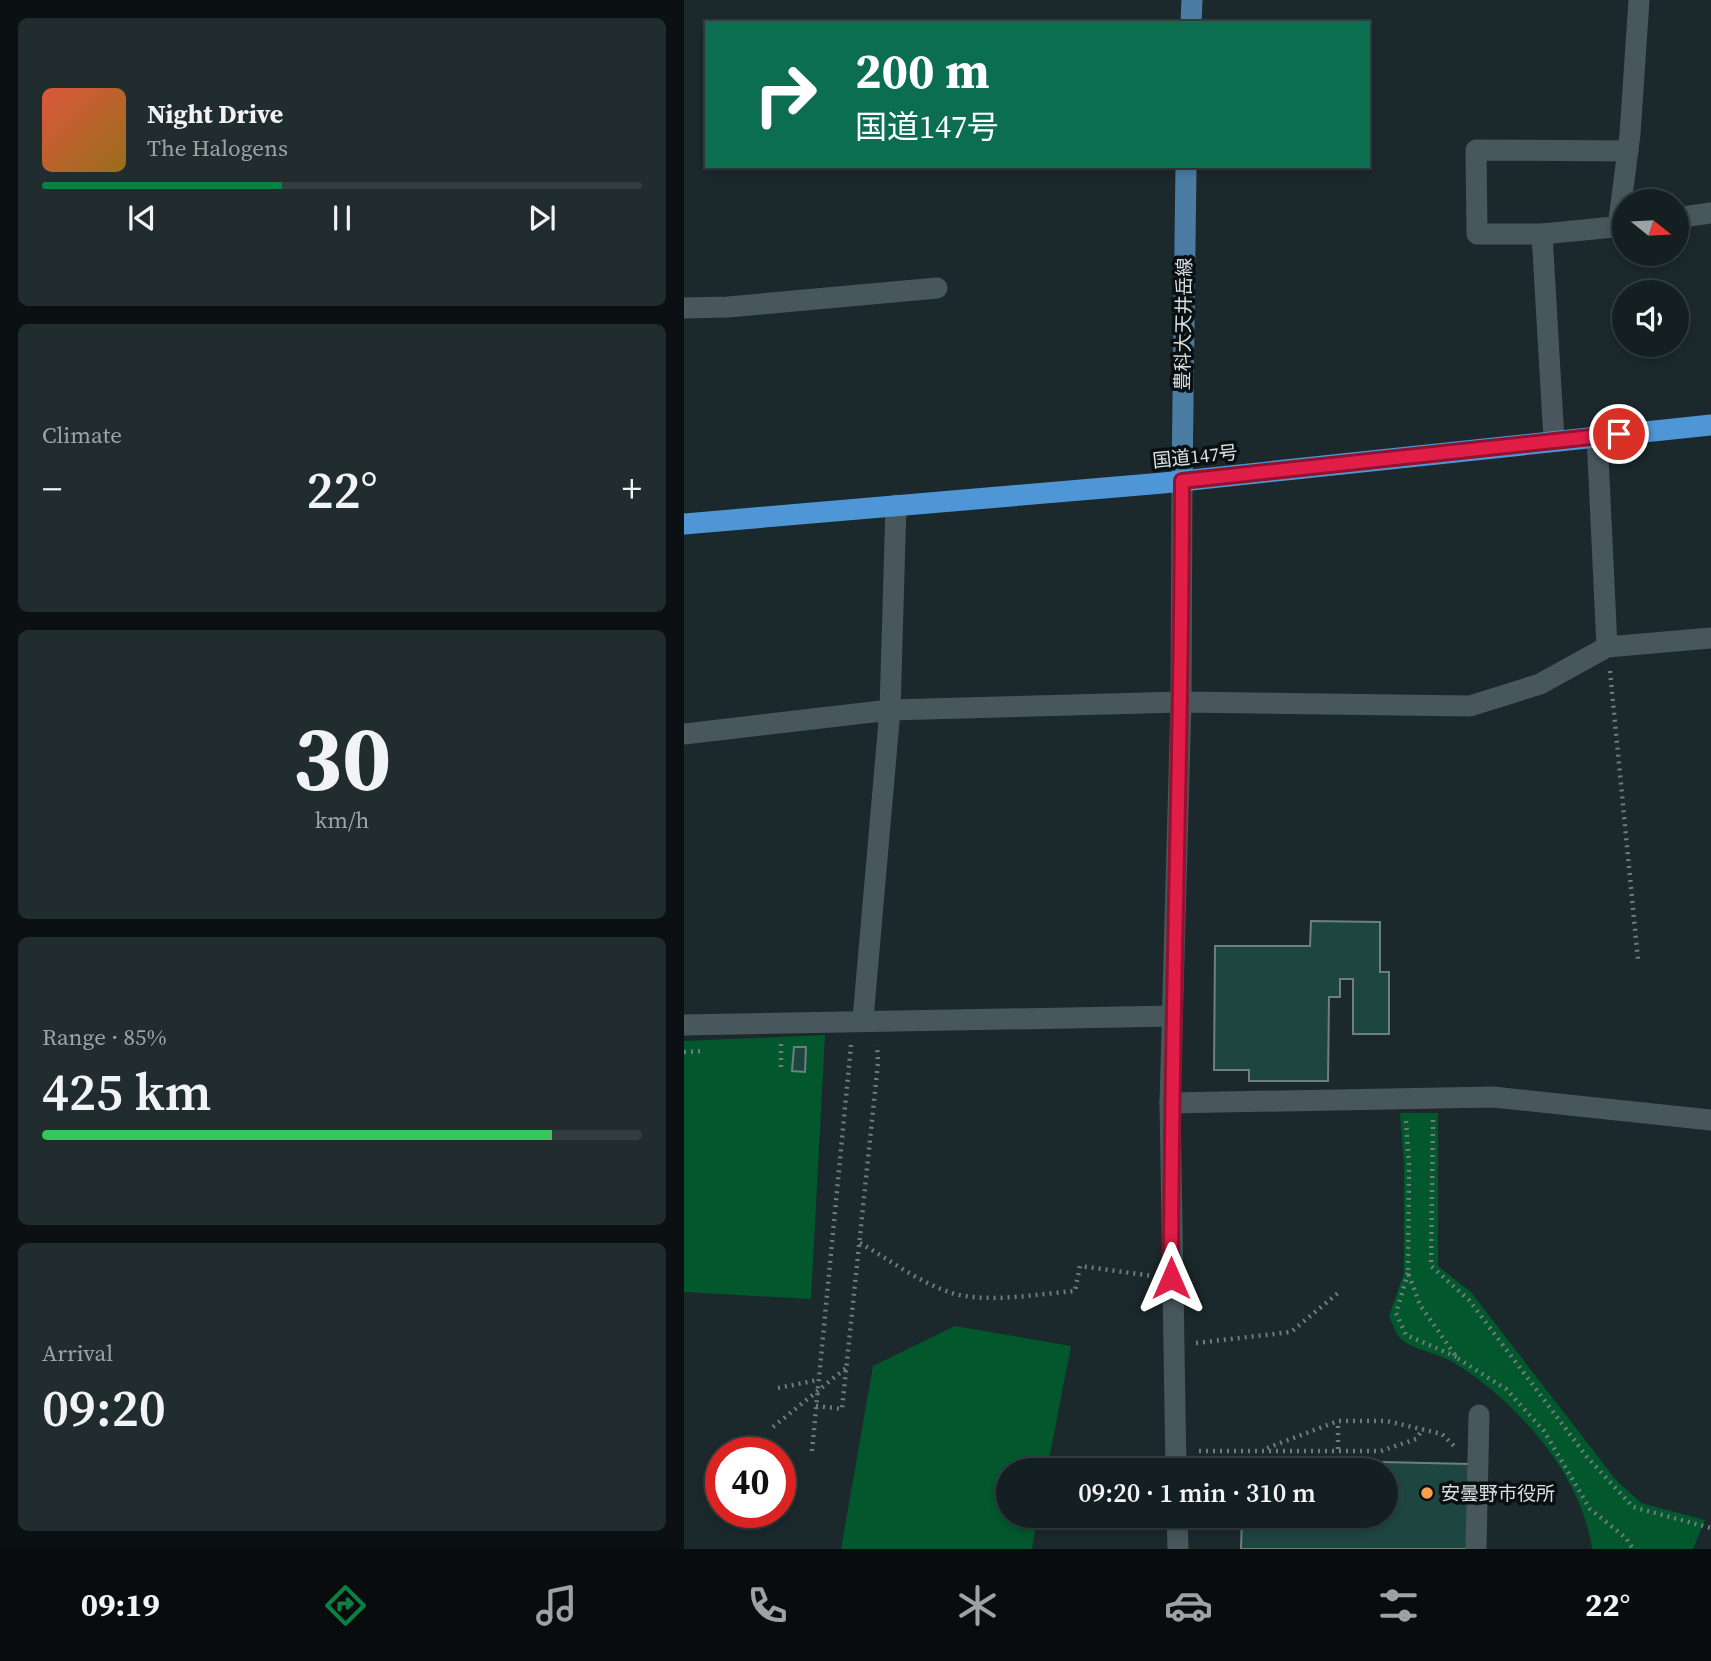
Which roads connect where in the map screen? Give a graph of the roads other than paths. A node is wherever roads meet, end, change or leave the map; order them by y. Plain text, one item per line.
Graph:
1 (1192, 0) edge
2 (1639, 0) edge
3 (1191, 21) edge
4 (1628, 151) junction
5 (1186, 168) edge
6 (1624, 189) edge
7 (1711, 213) edge
8 (1689, 216) edge
9 (1612, 228) edge
10 (1542, 234) junction
11 (937, 288) dead end
12 (684, 308) edge
13 (1711, 425) edge
14 (1597, 436) junction
15 (1554, 440) junction
16 (1182, 481) junction
17 (896, 505) junction
18 (684, 524) edge
19 (1711, 638) edge
20 (1607, 647) junction
21 (1181, 702) junction
22 (890, 710) junction
23 (684, 734) edge
24 (1172, 1016) junction
25 (858, 1020) junction
26 (684, 1025) edge
27 (1170, 1103) junction
28 (1711, 1121) edge
29 (1480, 1415) dead end
30 (1176, 1458) edge
31 (1177, 1528) edge
32 (1178, 1549) edge
33 (1476, 1549) edge

1 - 3 main road
2 - 4 street
4 - 6 street
4 - 10 street
5 - 16 main road, 豊科大天井岳線
7 - 8 street
9 - 10 street
10 - 15 street
11 - 12 street
13 - 14 highway, 国道147号
14 - 15 highway, 国道147号
14 - 20 street
15 - 16 highway, 国道147号
16 - 17 highway, 国道147号
16 - 21 street
17 - 18 highway, 国道147号
17 - 22 street
19 - 20 street
20 - 21 street
21 - 22 street
21 - 24 street
22 - 23 street
22 - 25 street
24 - 25 street
24 - 27 street
25 - 26 street
27 - 28 street
27 - 30 street
29 - 33 street
31 - 32 street

